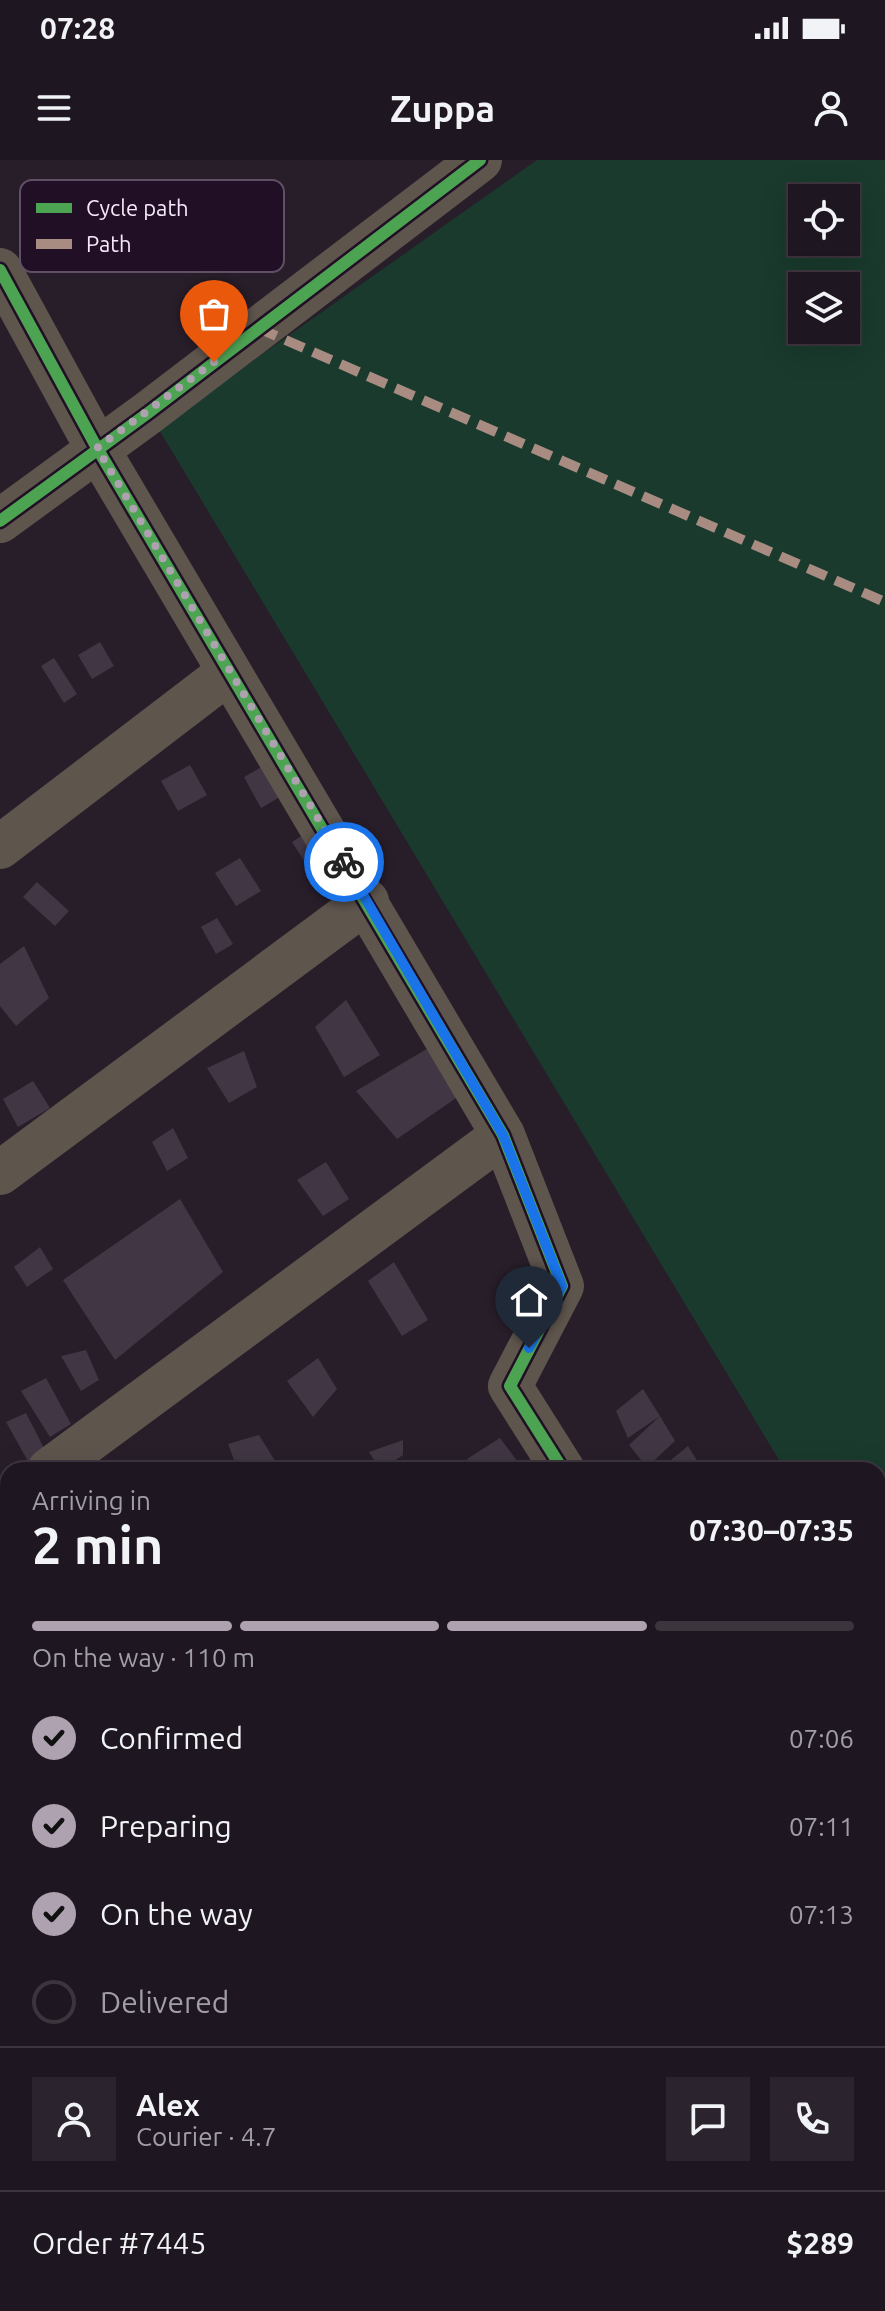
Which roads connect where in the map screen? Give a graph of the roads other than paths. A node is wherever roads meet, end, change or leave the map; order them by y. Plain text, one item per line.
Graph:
1 (480, 160) edge
2 (0, 270) edge
3 (97, 448) junction
4 (0, 521) edge
5 (229, 672) junction
6 (0, 847) edge
7 (367, 901) junction
8 (503, 1135) junction
9 (0, 1173) edge
10 (60, 1462) edge
11 (558, 1462) edge

1 - 3 street
2 - 3 street
3 - 4 street
3 - 5 street
5 - 6 street
5 - 7 street
7 - 8 street
7 - 9 street
8 - 10 street
8 - 11 street

